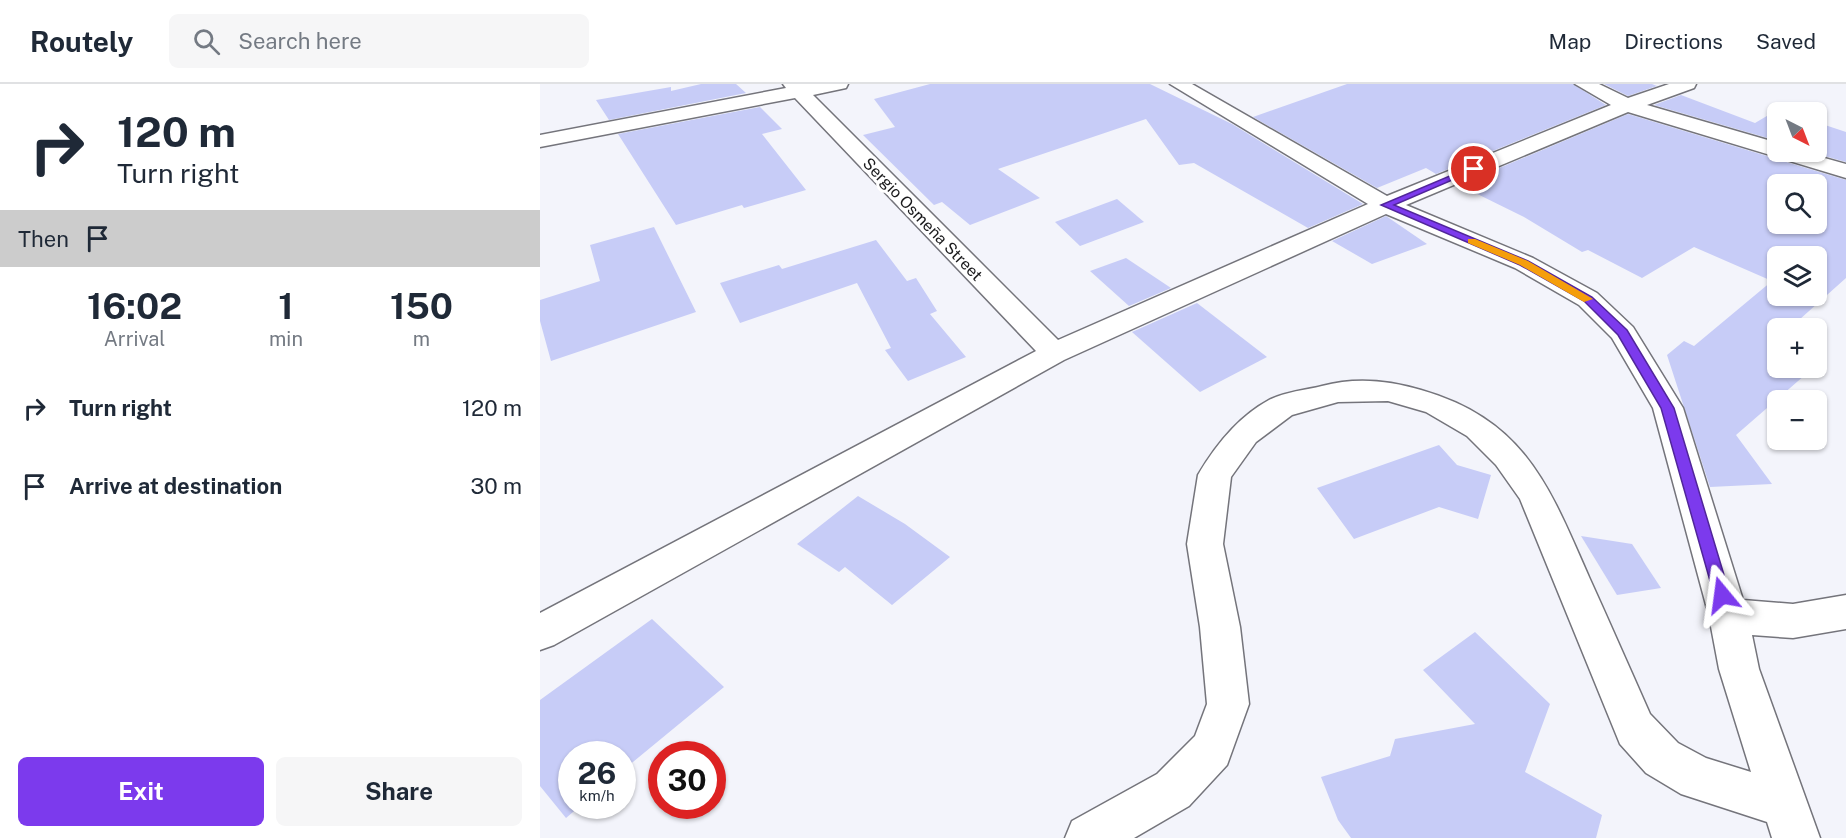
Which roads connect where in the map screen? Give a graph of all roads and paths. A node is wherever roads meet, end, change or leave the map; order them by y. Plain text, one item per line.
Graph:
1 (839, 84) edge
2 (1179, 84) edge
3 (1584, 84) edge
4 (1687, 84) edge
5 (796, 88) edge
6 (1627, 105) junction
7 (540, 141) edge
8 (1767, 147) edge
9 (1816, 162) edge
10 (1846, 171) edge
11 (1386, 205) junction
12 (1054, 353) junction
13 (1846, 612) edge
14 (1728, 616) junction
15 (540, 633) edge
16 (1791, 822) edge
17 (1089, 838) edge

1 - 5 street
2 - 11 street
3 - 6 street
4 - 6 street
5 - 7 street
5 - 12 street, Sergio Osmeña Street
6 - 8 street
6 - 11 street
9 - 10 street
11 - 12 street
11 - 14 street
12 - 15 street
13 - 14 street
14 - 16 street
16 - 17 street

